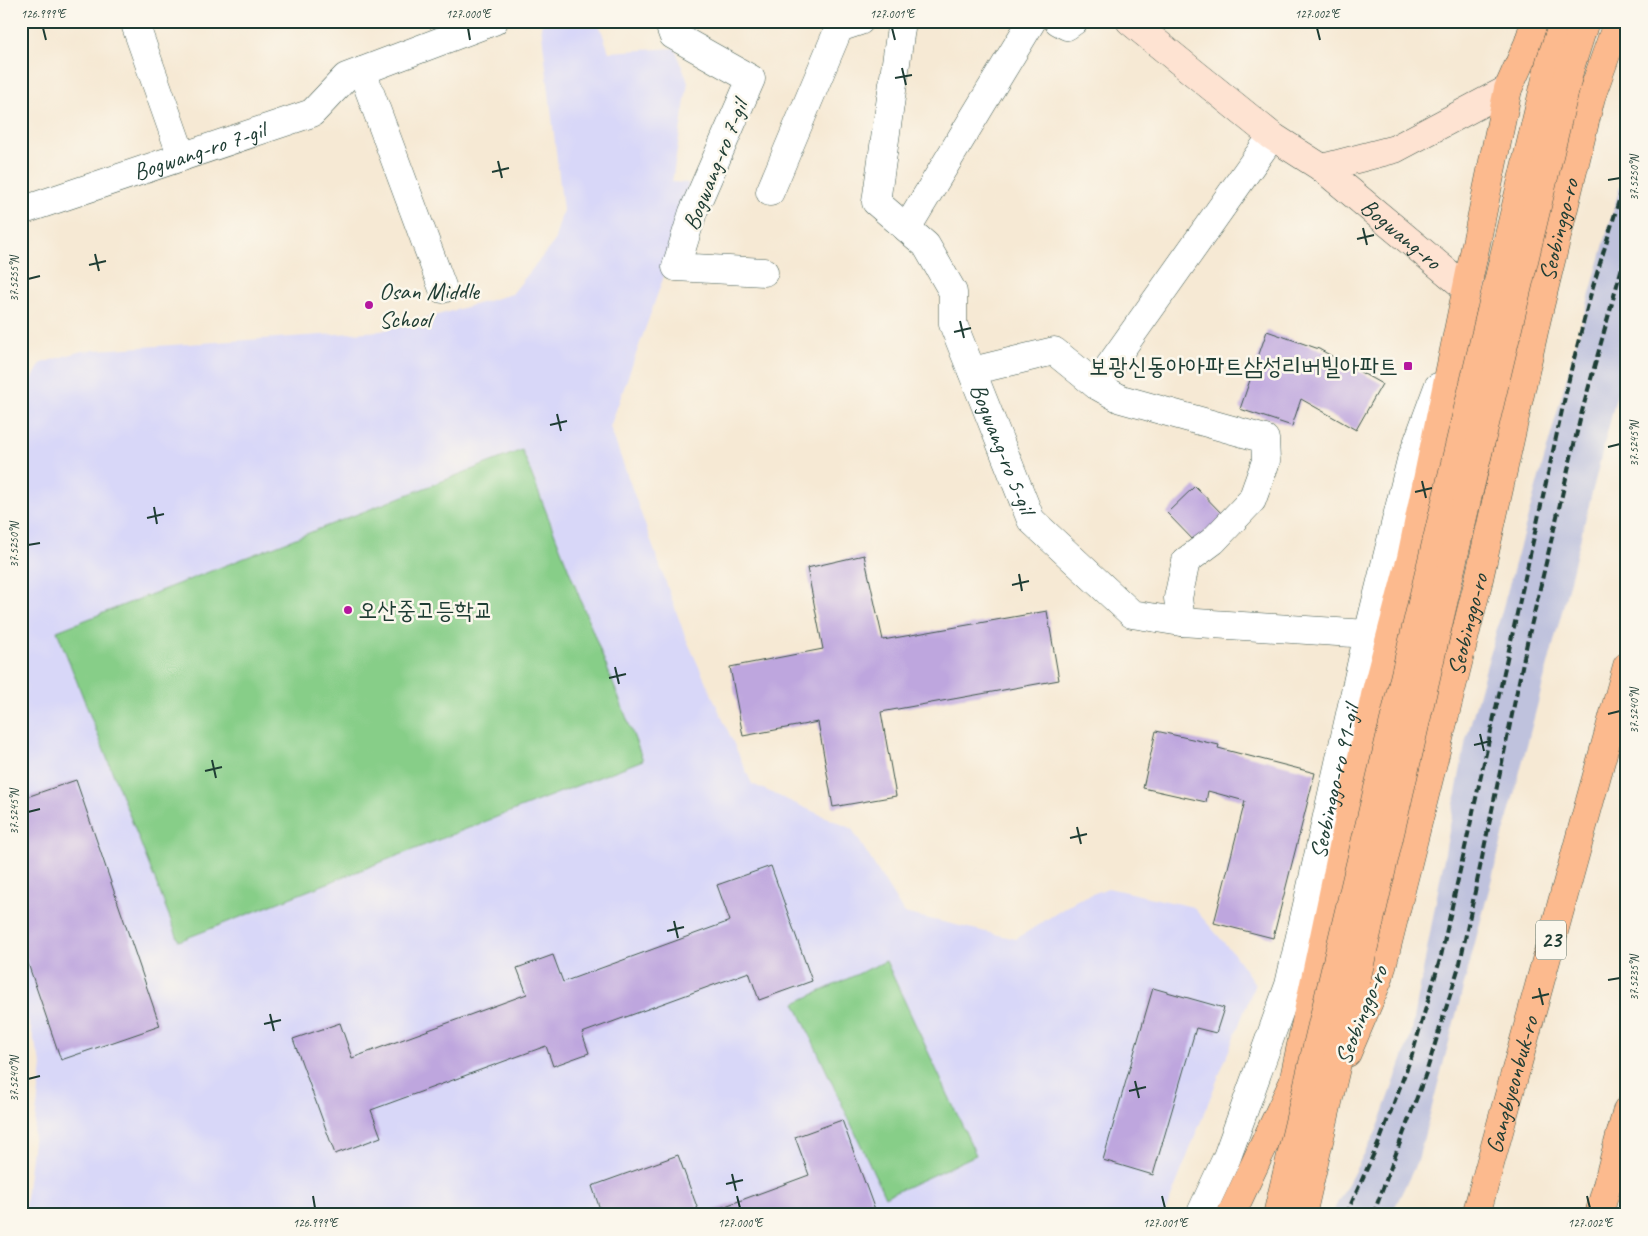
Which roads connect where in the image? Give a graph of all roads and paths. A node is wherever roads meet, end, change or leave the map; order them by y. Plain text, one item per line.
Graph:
1 (134, 21) edge
2 (494, 21) edge
3 (668, 21) edge
4 (860, 21) edge
5 (902, 21) edge
6 (1032, 21) edge
7 (1058, 21) edge
8 (1074, 21) edge
9 (1130, 21) edge
10 (1564, 21) edge
11 (1585, 21) edge
12 (1618, 21) edge
13 (1532, 33) edge
14 (362, 71) junction
15 (1508, 89) junction
16 (1592, 97) junction
17 (1272, 136) junction
18 (182, 157) junction
19 (1322, 168) junction
20 (770, 192) dead end
21 (21, 211) edge
22 (907, 228) junction
23 (764, 272) dead end
24 (1466, 288) junction
25 (443, 289) dead end
26 (1537, 318) junction
27 (1455, 344) junction
28 (972, 371) junction
29 (1096, 385) junction
30 (1411, 558) junction
31 (1478, 583) junction
32 (1181, 622) junction
33 (1368, 634) junction
34 (1627, 666) edge
35 (1627, 1110) edge
36 (1200, 1215) edge
37 (1231, 1215) edge
38 (1277, 1215) edge
39 (1302, 1215) edge
40 (1476, 1215) edge
41 (1599, 1215) edge

1 - 18 street
2 - 14 street, Bogwang-ro 7-gil
3 - 23 street, Bogwang-ro 7-gil
4 - 20 street
5 - 22 street, Bogwang-ro 5-gil
6 - 22 street
7 - 8 street
9 - 17 main road, Bogwang-ro
10 - 38 main road, bridge
11 - 39 main road, bridge
12 - 16 main road, Seobinggo-ro
13 - 15 main road, Seobinggo-ro
13 - 16 main road
14 - 18 street, Bogwang-ro 7-gil
14 - 25 street
15 - 19 main road
15 - 24 main road, Seobinggo-ro
16 - 26 main road, Seobinggo-ro
17 - 19 main road, Bogwang-ro
17 - 29 street
18 - 21 street, Bogwang-ro 7-gil
19 - 24 main road, Bogwang-ro
22 - 28 street, Bogwang-ro 5-gil
24 - 26 main road, Bogwang-ro
24 - 27 main road, Seobinggo-ro
26 - 31 main road, Seobinggo-ro
27 - 30 main road, Seobinggo-ro
27 - 33 street, Seobinggo-ro 91-gil
28 - 29 street, Bogwang-ro 5-gil
28 - 32 street, Bogwang-ro 5-gil
29 - 32 street, Bogwang-ro 5-gil
30 - 31 main road
30 - 37 main road, Seobinggo-ro
31 - 38 main road, Seobinggo-ro
32 - 33 street, Bogwang-ro 5-gil
33 - 36 street, Seobinggo-ro 91-gil
34 - 40 main road, Gangbyeonbuk-ro / 23
35 - 41 main road

